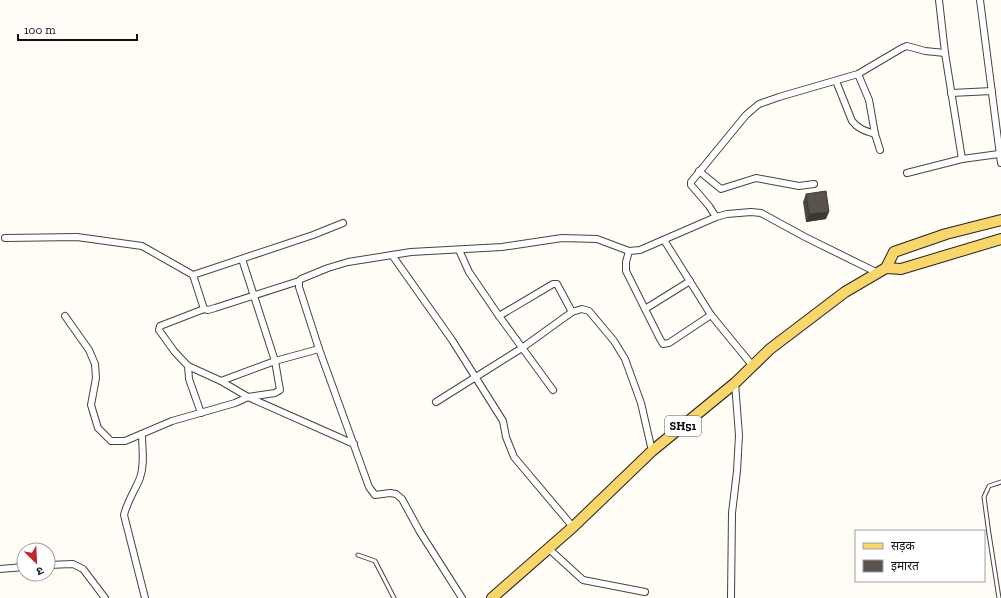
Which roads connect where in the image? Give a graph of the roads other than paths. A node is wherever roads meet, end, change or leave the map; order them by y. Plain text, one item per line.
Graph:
1 (939, 0) edge
2 (980, 0) edge
3 (945, 53) junction
4 (858, 74) junction
5 (836, 81) junction
6 (992, 91) junction
7 (951, 93) junction
8 (875, 134) junction
9 (880, 150) dead end
10 (999, 154) junction
11 (962, 159) junction
12 (1001, 162) edge
13 (700, 171) junction
14 (906, 172) dead end
15 (814, 184) dead end
16 (716, 217) junction
17 (1001, 220) edge
18 (343, 223) dead end
19 (5, 238) dead end
20 (1001, 239) edge
21 (664, 240) junction
22 (459, 250) junction
23 (629, 251) junction
24 (392, 255) junction
25 (242, 259) junction
26 (882, 271) junction
27 (193, 275) junction
28 (299, 281) junction
29 (690, 281) junction
30 (253, 296) junction
31 (204, 309) junction
32 (645, 309) junction
33 (572, 312) junction
34 (711, 315) junction
35 (65, 316) dead end
36 (499, 316) junction
37 (319, 348) junction
38 (522, 348) junction
39 (275, 361) junction
40 (752, 365) junction
41 (188, 366) junction
42 (476, 377) junction
43 (221, 381) junction
44 (735, 383) junction
45 (553, 390) dead end
46 (248, 397) junction
47 (436, 402) dead end
48 (201, 413) junction
49 (142, 434) junction
50 (354, 444) junction
51 (652, 451) junction
52 (1001, 482) edge
53 (573, 527) junction
54 (549, 549) junction
55 (358, 555) dead end
56 (56, 565) edge
57 (16, 568) edge
58 (0, 569) edge
59 (645, 592) dead end
60 (105, 598) edge
61 (145, 598) edge
62 (394, 598) edge
63 (462, 598) edge
64 (492, 598) edge
65 (731, 598) edge
66 (999, 598) edge

1 - 3 street
2 - 6 street
3 - 4 street
3 - 7 street
4 - 5 street
4 - 8 street
5 - 8 street
5 - 13 street
6 - 7 street
6 - 10 street
7 - 11 street
8 - 9 street
10 - 11 street
10 - 12 street
11 - 14 street
13 - 15 street
13 - 16 street
16 - 21 street
16 - 26 street
17 - 26 main road, SH51
18 - 25 street
19 - 27 street
20 - 26 main road, SH51
21 - 23 street
21 - 29 street
22 - 23 street
22 - 24 street
22 - 36 street
23 - 32 street
24 - 28 street
24 - 42 street
25 - 27 street
25 - 30 street
26 - 40 main road, SH51
27 - 31 street
28 - 30 street
28 - 37 street
29 - 32 street
29 - 34 street
30 - 31 street
30 - 39 street
31 - 41 street
32 - 34 street
33 - 36 street
33 - 38 street
33 - 51 street
34 - 40 street
35 - 49 street
36 - 38 street
37 - 39 street
37 - 50 street
38 - 42 street
38 - 45 street
39 - 43 street
39 - 46 street
40 - 44 main road, SH51
41 - 43 street
41 - 48 street
42 - 47 street
42 - 53 street
43 - 46 street
44 - 51 main road, SH51
44 - 65 street
46 - 48 street
46 - 50 street
48 - 49 street
49 - 61 street
50 - 63 street
51 - 53 main road, SH51
52 - 66 lane
53 - 54 main road, SH51
54 - 59 street
54 - 64 main road, SH51
55 - 62 lane
56 - 60 street
57 - 58 street

